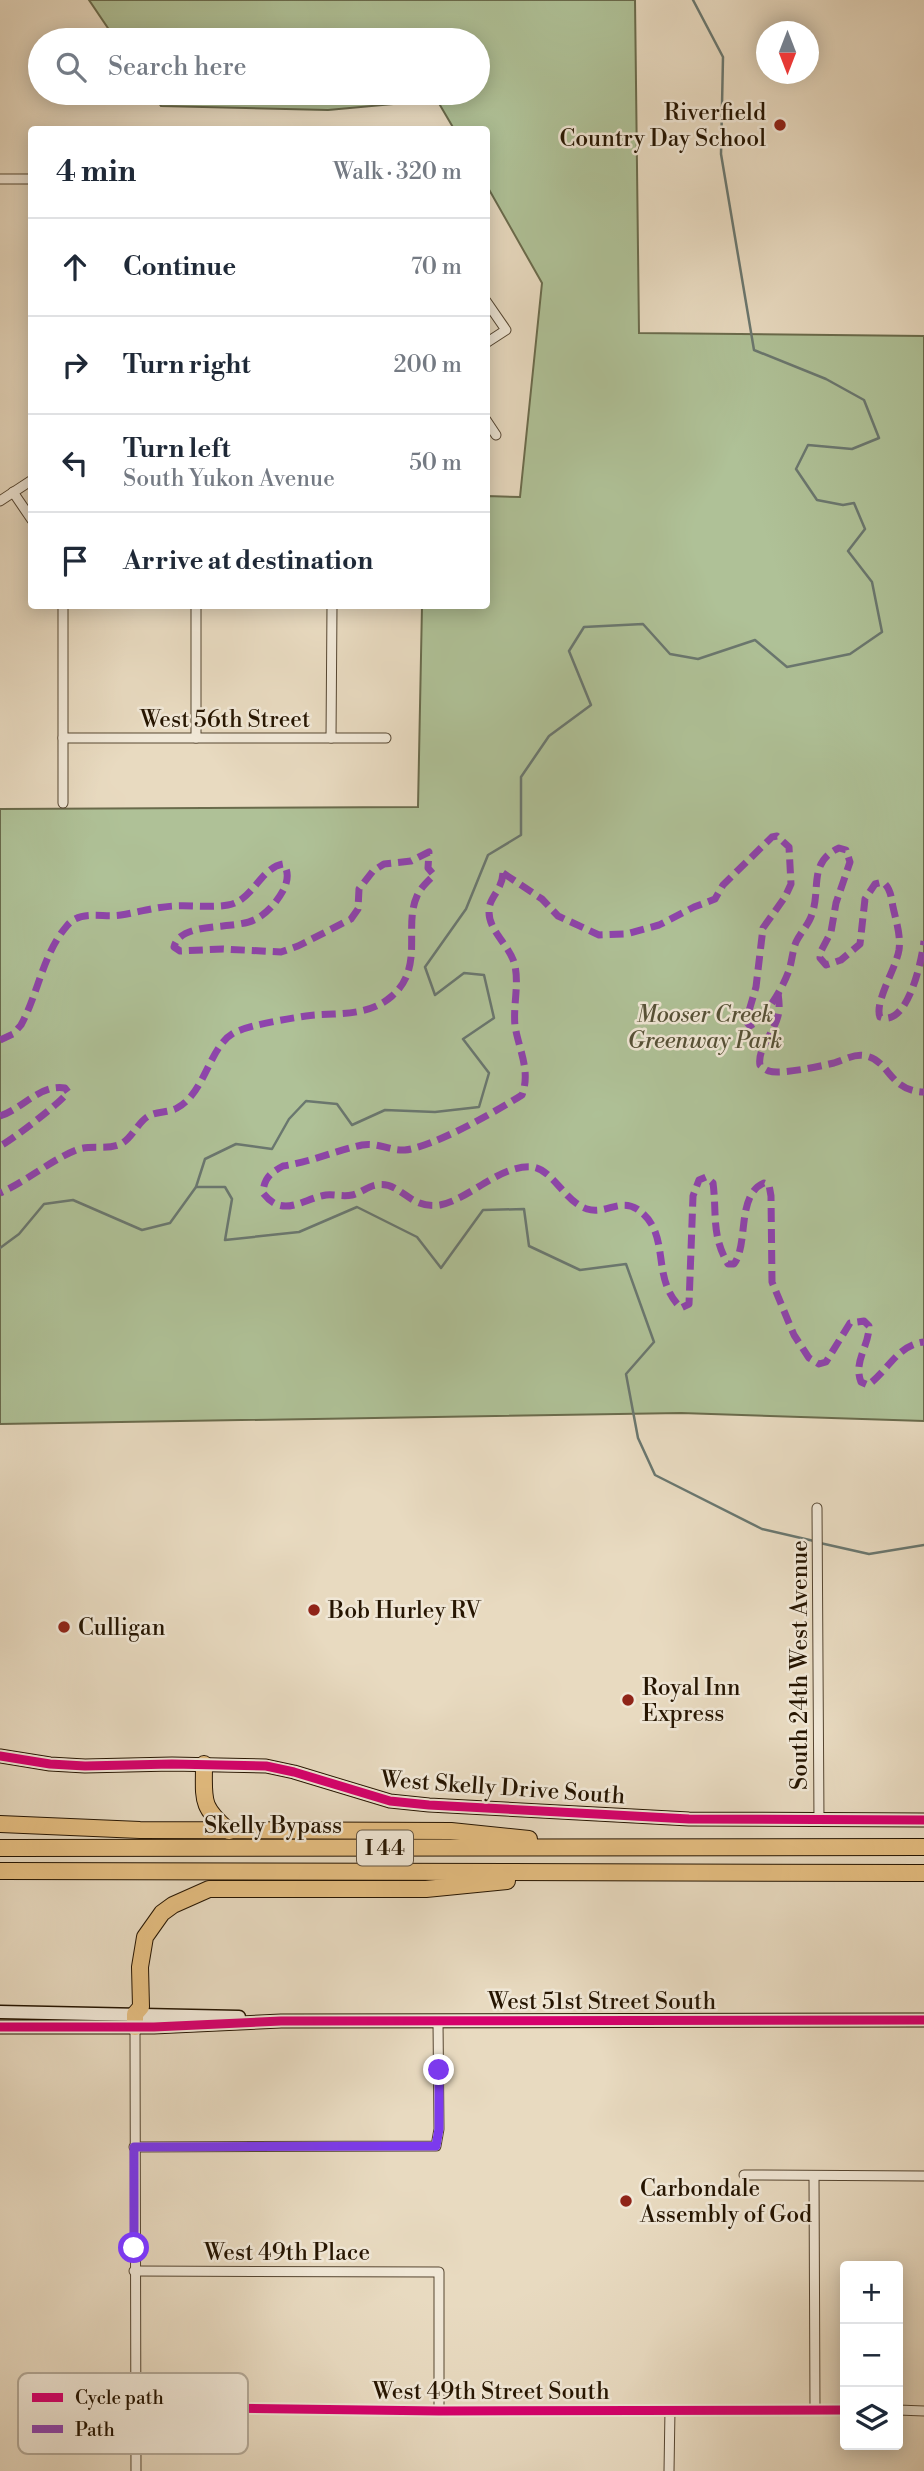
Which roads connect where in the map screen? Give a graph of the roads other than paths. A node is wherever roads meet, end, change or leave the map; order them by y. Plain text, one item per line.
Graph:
1 (0, 179) edge
2 (28, 179) edge
3 (490, 307) edge
4 (490, 340) edge
5 (490, 426) edge
6 (496, 435) dead end
7 (28, 483) edge
8 (13, 492) junction
9 (0, 501) edge
10 (28, 514) edge
11 (63, 609) edge
12 (196, 609) edge
13 (332, 609) edge
14 (63, 738) junction
15 (196, 738) junction
16 (331, 738) junction
17 (386, 738) dead end
18 (63, 803) dead end
19 (817, 1508) dead end
20 (0, 1756) edge
21 (204, 1764) junction
22 (924, 1820) edge
23 (819, 1821) junction
24 (0, 1824) edge
25 (229, 1831) junction
26 (604, 1847) junction
27 (924, 1847) edge
28 (0, 1849) edge
29 (0, 1871) edge
30 (604, 1872) junction
31 (924, 1873) edge
32 (0, 2012) edge
33 (924, 2020) edge
34 (135, 2021) junction
35 (438, 2021) junction
36 (0, 2026) edge
37 (134, 2147) junction
38 (744, 2175) dead end
39 (814, 2176) junction
40 (924, 2176) edge
41 (134, 2271) junction
42 (136, 2373) edge
43 (248, 2408) edge
44 (815, 2409) junction
45 (670, 2410) junction
46 (840, 2410) edge
47 (903, 2410) edge
48 (439, 2411) junction
49 (924, 2411) edge
50 (669, 2471) edge

1 - 2 street
3 - 4 street
5 - 6 street
7 - 8 street
8 - 9 street
8 - 10 street
11 - 14 street
12 - 15 street
13 - 16 street
14 - 15 street, West 56th Street
14 - 18 street
15 - 16 street, West 56th Street
16 - 17 street, West 56th Street
19 - 23 street, South 24th West Avenue
20 - 21 street, West Skelly Drive South
21 - 23 street, West Skelly Drive South
21 - 25 highway
22 - 23 street, West Skelly Drive South
24 - 25 highway
25 - 26 highway
26 - 27 highway, Skelly Bypass / I 44
26 - 28 highway, Skelly Bypass / I 44
29 - 30 highway, Skelly Bypass / I 44
30 - 31 highway, Skelly Bypass / I 44
30 - 34 highway
32 - 34 street, West 51st Street South
33 - 35 street, West 51st Street South
34 - 35 street, West 51st Street South
34 - 36 street, West 51st Street South
34 - 37 street
35 - 37 street
37 - 41 street
38 - 39 street
39 - 40 street
39 - 44 street
41 - 42 street
41 - 48 street, West 49th Place
43 - 48 street, West 49th Street South
44 - 45 street, West 49th Street South
44 - 46 street, West 49th Street South
45 - 48 street, West 49th Street South
45 - 50 street
47 - 49 street

